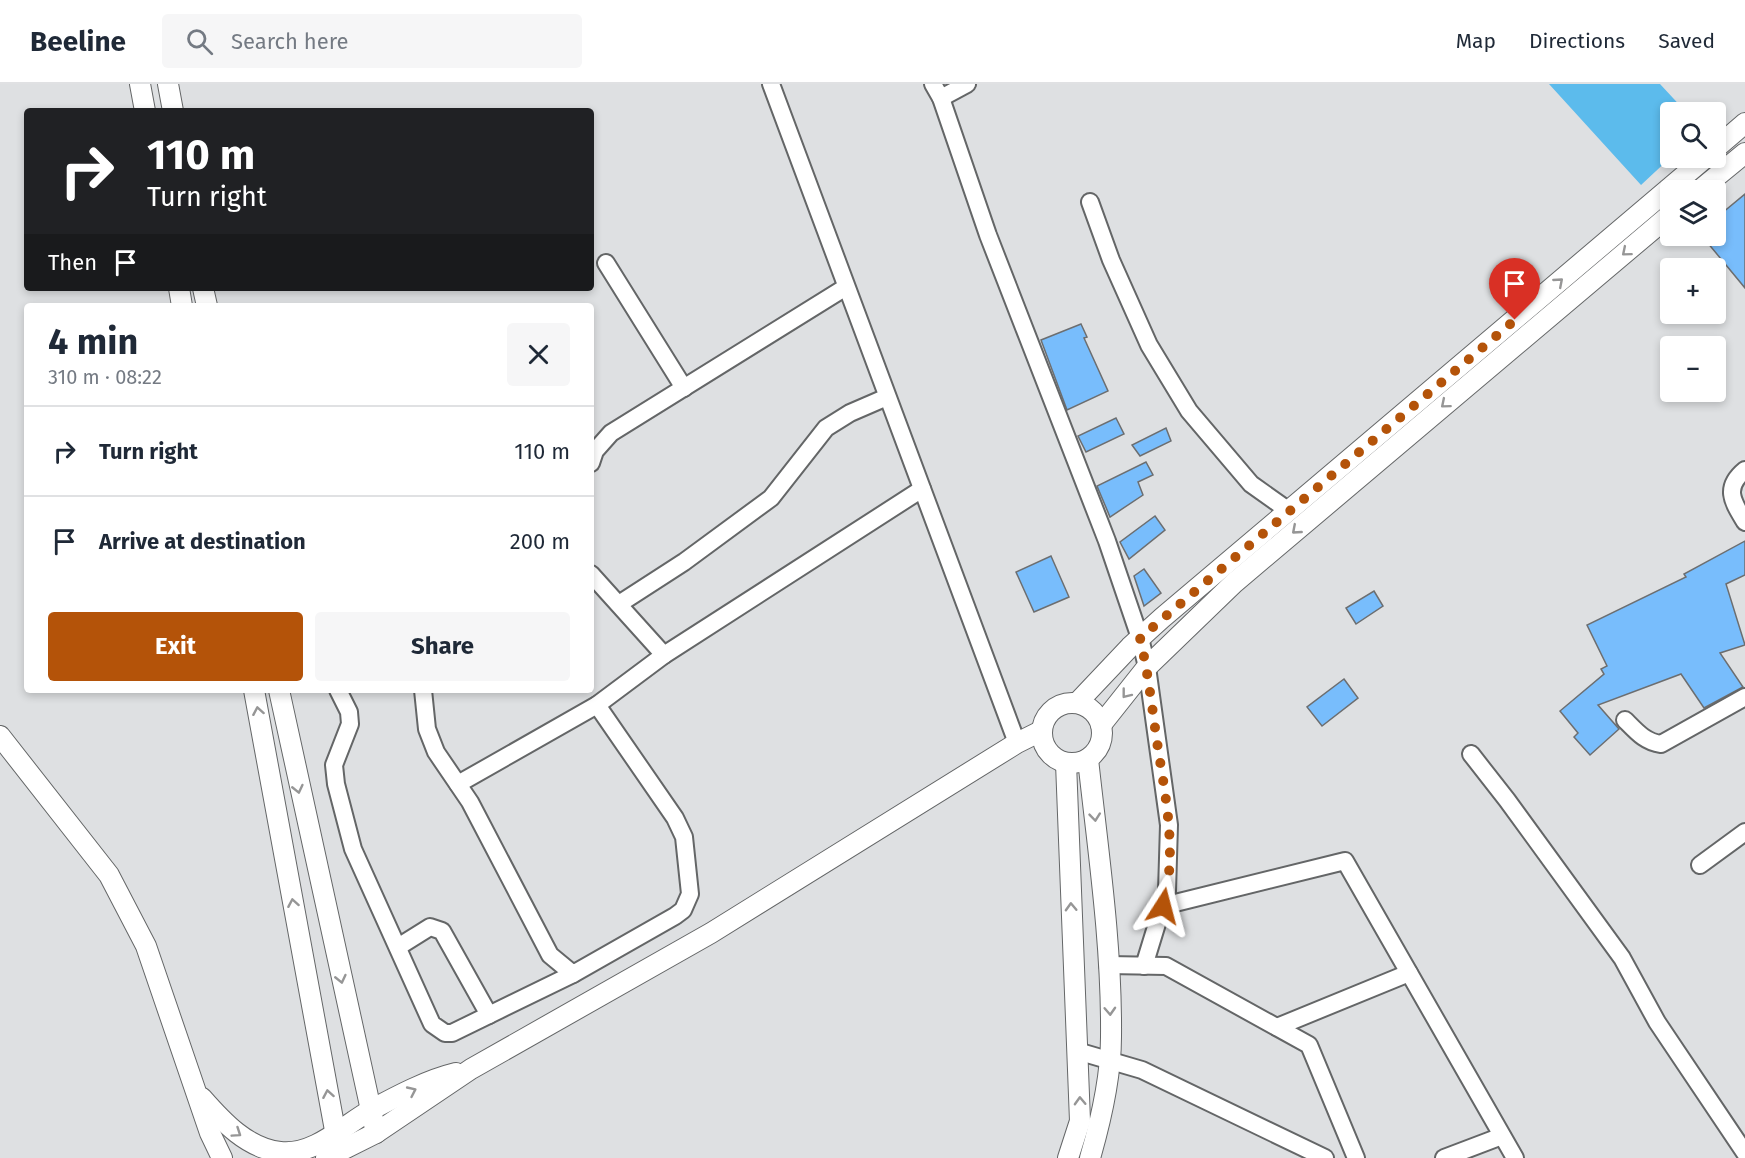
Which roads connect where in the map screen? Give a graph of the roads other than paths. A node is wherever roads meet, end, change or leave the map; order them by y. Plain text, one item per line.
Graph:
1 (140, 84) edge
2 (168, 84) edge
3 (771, 84) edge
4 (967, 84) edge
5 (937, 91) edge
6 (144, 108) edge
7 (172, 108) edge
8 (1745, 123) edge
9 (1726, 139) edge
10 (1745, 153) edge
11 (1693, 168) edge
12 (1712, 180) edge
13 (1090, 202) dead end
14 (1660, 223) edge
15 (606, 263) dead end
16 (846, 287) junction
17 (684, 388) junction
18 (888, 397) junction
19 (594, 454) edge
20 (1745, 470) edge
21 (922, 489) junction
22 (1289, 511) junction
23 (1745, 522) edge
24 (594, 577) edge
25 (619, 604) junction
26 (1140, 638) junction
27 (664, 655) junction
28 (1147, 667) junction
29 (255, 693) edge
30 (280, 693) edge
31 (340, 693) edge
32 (423, 693) edge
33 (1745, 697) edge
34 (1077, 703) junction
35 (597, 705) junction
36 (1625, 720) dead end
37 (1101, 725) junction
38 (1041, 731) junction
39 (0, 736) edge
40 (1017, 742) junction
41 (1471, 754) dead end
42 (1088, 759) junction
43 (1066, 763) junction
44 (458, 784) junction
45 (1745, 832) edge
46 (1700, 865) dead end
47 (1163, 906) junction
48 (398, 946) junction
49 (1108, 965) junction
50 (1144, 966) junction
51 (1410, 973) junction
52 (573, 974) junction
53 (489, 1015) junction
54 (1277, 1027) junction
55 (1077, 1051) junction
56 (1109, 1058) junction
57 (471, 1069) junction
58 (196, 1092) junction
59 (371, 1110) junction
60 (376, 1133) junction
61 (1502, 1136) junction
62 (333, 1148) edge
63 (1745, 1153) edge
64 (222, 1158) edge
65 (1068, 1158) edge
66 (1090, 1158) edge
67 (1325, 1158) edge
68 (1356, 1158) edge
69 (1444, 1158) edge
70 (1515, 1158) edge

1 - 6 street
2 - 7 street
3 - 16 street
4 - 5 street
5 - 26 street
8 - 9 street
10 - 12 street
22 -> 11 street
13 - 22 street
14 -> 28 street
15 - 17 street
16 - 17 street
16 - 18 street
17 - 19 street
18 - 21 street
18 - 25 street
20 - 23 street
21 - 27 street
21 - 40 street
22 - 26 street
24 - 25 street
25 - 27 street
26 - 28 street
26 - 34 street
27 - 35 street
28 -> 37 street
28 - 47 street
62 -> 29 street
30 -> 59 street
31 - 48 street
32 - 44 street
33 - 36 street
34 - 37 street
34 - 38 street
35 - 44 street
35 - 52 street
37 - 42 street
38 - 40 street
38 - 43 street
39 - 58 street
40 - 57 street
41 - 63 street
42 - 43 street
42 -> 49 street
55 -> 43 street
44 - 52 street
45 - 46 street
47 - 50 street
47 - 51 street
48 - 53 street
48 - 53 street
49 - 50 street
49 -> 56 street
50 - 54 street
51 - 54 street
51 - 61 street
52 - 53 street
54 - 68 street
55 - 56 street
65 -> 55 street
56 - 66 street
56 - 67 street
59 -> 57 street
57 - 60 street
58 -> 62 street
58 - 64 street
59 - 60 street
59 - 62 street
60 - 62 street
61 - 69 street
61 - 70 street

